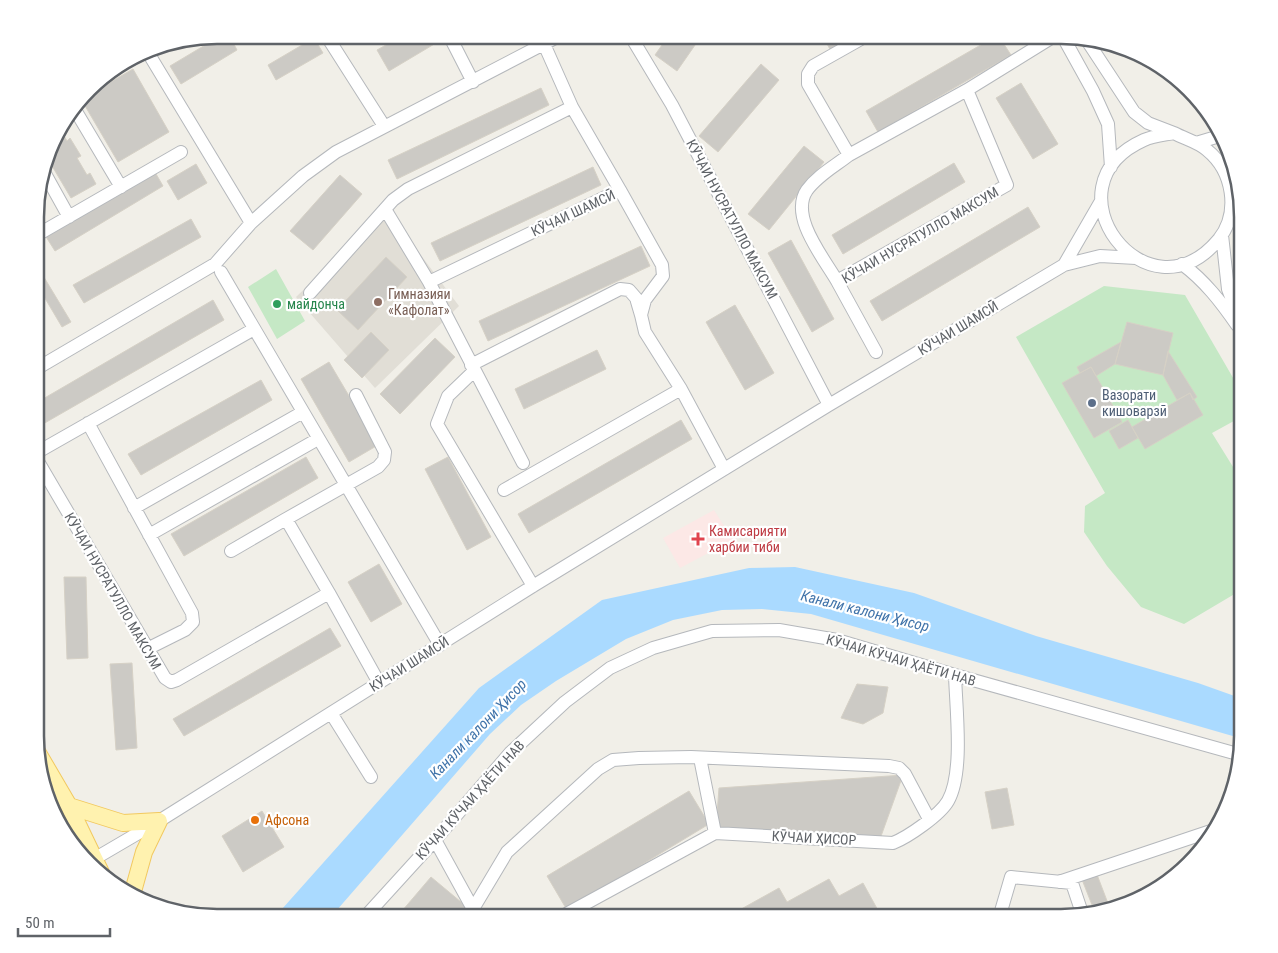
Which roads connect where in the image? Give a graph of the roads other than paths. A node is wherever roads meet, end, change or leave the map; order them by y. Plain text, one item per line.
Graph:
1 (332, 44) edge
2 (454, 44) edge
3 (535, 44) edge
4 (545, 44) edge
5 (635, 44) edge
6 (852, 44) edge
7 (1042, 44) edge
8 (1067, 44) edge
9 (1092, 47) edge
10 (151, 57) edge
11 (473, 82) junction
12 (968, 90) junction
13 (572, 107) junction
14 (78, 114) edge
15 (384, 126) junction
16 (1174, 134) junction
17 (1214, 137) edge
18 (1196, 142) junction
19 (181, 152) dead end
20 (849, 155) junction
21 (1111, 167) junction
22 (48, 179) edge
23 (1231, 185) edge
24 (121, 187) junction
25 (620, 190) junction
26 (1233, 197) edge
27 (1101, 201) junction
28 (385, 209) junction
29 (69, 216) junction
30 (251, 223) junction
31 (44, 230) edge
32 (1222, 235) junction
33 (1136, 258) junction
34 (1182, 264) junction
35 (1064, 265) junction
36 (221, 272) dead end
37 (837, 281) junction
38 (429, 282) junction
39 (310, 293) dead end
40 (1234, 304) edge
41 (641, 314) junction
42 (1234, 321) edge
43 (254, 329) junction
44 (876, 352) dead end
45 (44, 365) edge
46 (472, 368) junction
47 (682, 389) junction
48 (356, 395) dead end
49 (829, 405) junction
50 (303, 412) junction
51 (88, 423) junction
52 (318, 439) junction
53 (44, 448) edge
54 (522, 463) dead end
55 (724, 469) junction
56 (44, 472) edge
57 (346, 486) junction
58 (504, 490) dead end
59 (134, 508) junction
60 (286, 519) junction
61 (149, 535) junction
62 (231, 551) dead end
63 (533, 586) junction
64 (329, 593) junction
65 (440, 645) junction
66 (147, 649) junction
67 (955, 675) junction
68 (380, 683) junction
69 (332, 713) junction
70 (1233, 753) edge
71 (700, 758) junction
72 (371, 777) dead end
73 (50, 782) edge
74 (69, 806) junction
75 (929, 819) junction
76 (159, 821) junction
77 (715, 833) junction
78 (1204, 833) edge
79 (435, 840) junction
80 (87, 850) edge
81 (95, 858) edge
82 (1059, 882) junction
83 (134, 888) edge
84 (1080, 908) edge
85 (372, 909) edge
86 (474, 909) edge
87 (478, 909) edge
88 (576, 909) edge
89 (1002, 909) edge

1 - 15 street
2 - 11 street
3 - 11 street
4 - 13 street
5 - 49 street, КӮЧАИ НУСРАТУЛЛО МАКСУМ
6 - 20 street
7 - 12 street
8 - 21 street
9 - 16 street
10 - 30 street
11 - 15 street
12 - 20 street
12 - 37 street, КӮЧАИ НУСРАТУЛЛО МАКСУМ
13 - 25 street
13 - 28 street
14 - 24 street
15 - 30 street
16 - 18 street, КӮЧАИ ШАМСӢ
16 - 21 street, КӮЧАИ ШАМСӢ
17 - 18 street
18 - 23 street, КӮЧАИ ШАМСӢ
19 - 24 street
20 - 37 street
21 - 27 street, КӮЧАИ ШАМСӢ
22 - 29 street
24 - 29 street
25 - 38 street, КӮЧАИ ШАМСӢ
25 - 41 street, КӮЧАИ ШАМСӢ
26 - 32 street, КӮЧАИ ШАМСӢ
27 - 33 street, КӮЧАИ ШАМСӢ
27 - 35 street, КӮЧАИ ШАМСӢ
28 - 38 street
28 - 39 street
29 - 31 street
30 - 45 street
32 - 34 street, КӮЧАИ ШАМСӢ
32 - 40 street
33 - 34 street, КӮЧАИ ШАМСӢ
33 - 35 street, КӮЧАИ ШАМСӢ
34 - 42 street
35 - 49 street, КӮЧАИ ШАМСӢ
36 - 43 street
37 - 44 street, КӮЧАИ НУСРАТУЛЛО МАКСУМ
38 - 46 street
41 - 46 street
41 - 47 street
43 - 50 street
43 - 51 street
46 - 54 street
46 - 63 street
47 - 55 street
47 - 58 street
48 - 57 street
49 - 55 street, КӮЧАИ ШАМСӢ
50 - 52 street
50 - 59 street
51 - 53 street
51 - 59 street
52 - 57 street
52 - 61 street
55 - 63 street, КӮЧАИ ШАМСӢ
56 - 66 street, КӮЧАИ НУСРАТУЛЛО МАКСУМ
57 - 60 street
57 - 65 street
59 - 61 street
60 - 62 street
60 - 64 street
61 - 66 street
63 - 65 street, КӮЧАИ ШАМСӢ
64 - 66 street, КӮЧАИ НУСРАТУЛЛО МАКСУМ
64 - 68 street
65 - 68 street, КӮЧАИ ШАМСӢ
67 - 70 street, КӮЧАИ КӮЧАИ ҲАЁТИ НАВ
67 - 75 street, КӮЧАИ ҲИСОР
67 - 79 street, КӮЧАИ КӮЧАИ ҲАЁТИ НАВ
68 - 69 street, КӮЧАИ ШАМСӢ
69 - 72 street
69 - 76 street, КӮЧАИ ШАМСӢ
71 - 75 street
71 - 77 street
71 - 87 street
73 - 74 main road
74 - 76 main road
74 - 80 main road
75 - 77 street, КӮЧАИ ҲИСОР
76 - 81 street, КӮЧАИ ШАМСӢ
76 - 83 main road
77 - 88 street
78 - 82 street
79 - 85 street, КӮЧАИ КӮЧАИ ҲАЁТИ НАВ
79 - 86 street
82 - 84 street
82 - 89 street

